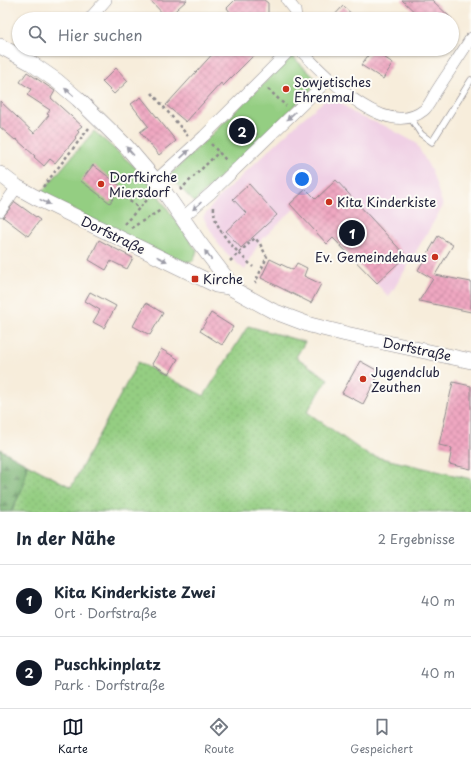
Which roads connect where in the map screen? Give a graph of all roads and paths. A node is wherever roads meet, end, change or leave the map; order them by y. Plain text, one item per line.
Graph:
1 (106, 0) edge
2 (287, 0) edge
3 (95, 12) edge
4 (294, 12) edge
5 (471, 38) edge
6 (0, 46) edge
7 (12, 53) edge
8 (18, 56) edge
9 (284, 56) edge
10 (306, 56) edge
11 (329, 79) junction
12 (260, 80) junction
13 (471, 80) edge
14 (152, 93) dead end
15 (232, 109) junction
16 (293, 114) junction
17 (410, 117) junction
18 (98, 118) junction
19 (204, 136) junction
20 (264, 142) junction
21 (194, 145) junction
22 (219, 152) junction
23 (236, 170) junction
24 (0, 174) edge
25 (158, 183) junction
26 (17, 187) junction
27 (120, 194) dead end
28 (35, 197) junction
29 (174, 197) junction
30 (139, 208) junction
31 (0, 211) edge
32 (213, 215) dead end
33 (182, 218) junction
34 (119, 234) junction
35 (239, 253) junction
36 (230, 262) dead end
37 (253, 267) dead end
38 (255, 283) dead end
39 (229, 287) junction
40 (471, 361) edge

1 - 3 street
2 - 4 street
5 - 17 street
7 -> 6 main road
18 -> 8 main road
9 - 12 street
10 - 11 street
11 - 16 street
11 - 17 street
12 - 15 street
12 - 16 path
13 - 17 lane
14 - 21 path
15 - 19 street
15 - 20 path
16 -> 20 street
25 -> 18 main road
18 - 28 path
19 - 21 street
19 - 22 path
20 - 23 street
25 -> 21 street
22 - 23 path
22 - 29 path
23 -> 33 street
24 - 26 main road, Dorfstraße
25 - 29 main road
25 - 30 path
26 - 28 main road, Dorfstraße
26 - 31 street
27 - 30 path
28 -> 34 main road, Dorfstraße
29 - 33 main road
29 - 34 path
30 - 34 path
32 - 35 path
39 -> 33 main road
34 -> 39 main road, Dorfstraße
35 - 36 path
35 - 37 path
35 - 38 path
39 - 40 main road, Dorfstraße

